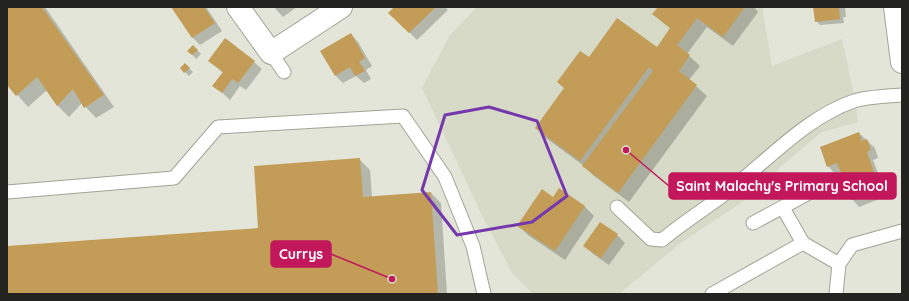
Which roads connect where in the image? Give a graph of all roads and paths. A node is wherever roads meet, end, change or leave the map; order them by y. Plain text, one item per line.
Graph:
1 (238, 7) edge
2 (341, 7) edge
3 (895, 7) edge
4 (900, 32) edge
5 (271, 53) junction
6 (902, 62) edge
7 (284, 72) dead end
8 (902, 95) edge
9 (820, 187) dead end
10 (7, 192) edge
11 (617, 206) dead end
12 (783, 208) junction
13 (753, 223) dead end
14 (902, 231) edge
15 (803, 243) junction
16 (839, 264) junction
17 (484, 294) edge
18 (712, 294) edge
19 (836, 294) edge

1 - 5 street
2 - 5 street
3 - 4 street
4 - 6 street
5 - 7 lane
8 - 11 lane
9 - 12 lane
10 - 17 lane
12 - 13 lane
12 - 15 lane
14 - 16 lane
15 - 16 lane
15 - 18 lane
16 - 19 lane

